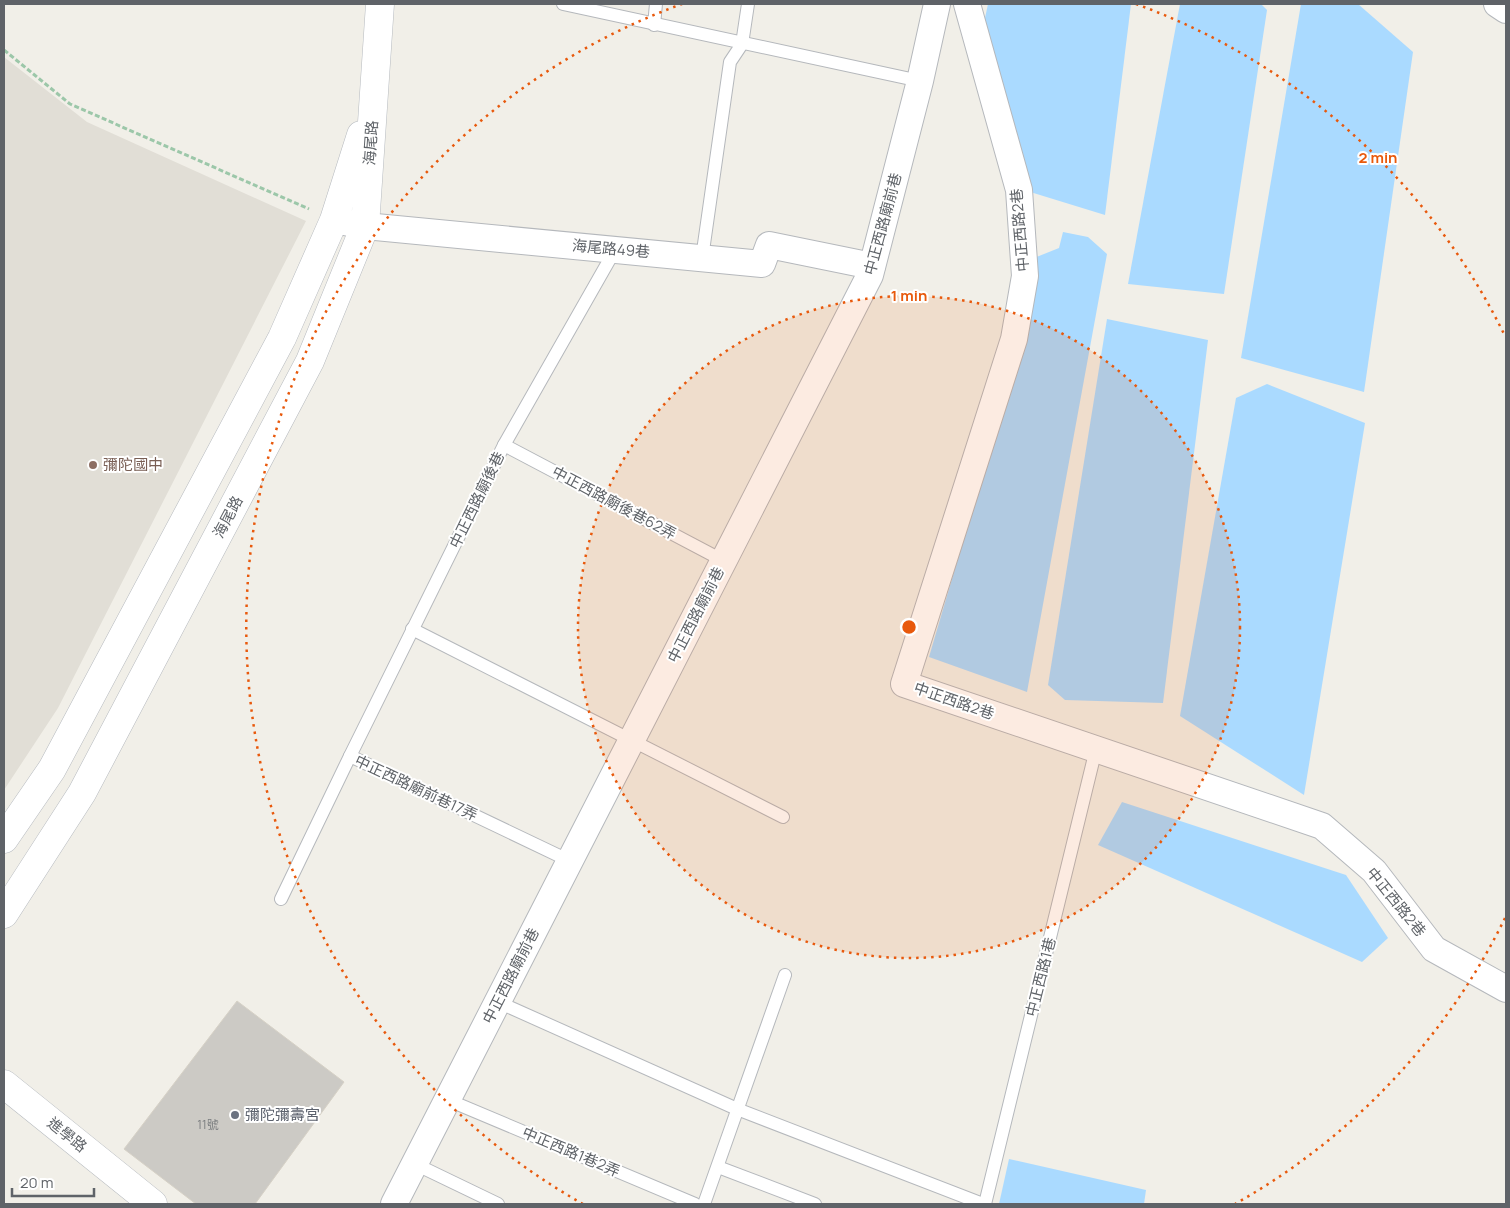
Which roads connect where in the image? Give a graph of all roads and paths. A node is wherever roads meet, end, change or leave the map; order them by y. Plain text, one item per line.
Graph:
1 (380, 4) edge
2 (563, 4) edge
3 (656, 4) edge
4 (748, 4) edge
5 (937, 4) edge
6 (967, 4) edge
7 (1497, 4) edge
8 (1506, 10) edge
9 (654, 25) junction
10 (742, 44) junction
11 (4, 50) edge
12 (920, 81) junction
13 (374, 93) junction
14 (334, 220) junction
15 (365, 226) junction
16 (615, 250) junction
17 (702, 258) junction
18 (872, 266) junction
19 (504, 445) junction
20 (724, 561) junction
21 (412, 629) junction
22 (632, 739) junction
23 (1096, 749) junction
24 (350, 756) junction
25 (783, 817) dead end
26 (4, 839) edge
27 (570, 861) junction
28 (281, 899) dead end
29 (4, 914) edge
30 (785, 976) dead end
31 (1506, 989) edge
32 (498, 1002) junction
33 (4, 1084) edge
34 (448, 1100) junction
35 (737, 1109) junction
36 (415, 1164) junction
37 (718, 1167) junction
38 (153, 1204) edge
39 (394, 1204) edge
40 (498, 1204) edge
41 (695, 1204) edge
42 (704, 1204) edge
43 (815, 1204) edge
44 (984, 1204) edge

1 - 13 street, 海尾路
2 - 9 lane
3 - 9 lane
4 - 10 lane
5 - 12 street, 中正西路廟前巷
6 - 23 street, 中正西路2巷
7 - 8 street
9 - 10 lane
10 - 12 lane
10 - 17 lane
11 - 14 path
12 - 18 street, 中正西路廟前巷
13 - 14 street, 海尾路
13 - 15 street, 海尾路
14 - 15 street, 海尾路49巷
14 - 26 street, 海尾路
15 - 16 street, 海尾路49巷
15 - 29 street, 海尾路
16 - 17 street, 海尾路49巷
16 - 19 lane, 中正西路廟後巷
17 - 18 street, 海尾路49巷
18 - 20 street, 中正西路廟前巷
19 - 20 lane, 中正西路廟後巷62弄
19 - 21 lane, 中正西路廟後巷
20 - 22 street, 中正西路廟前巷
21 - 22 lane
21 - 24 lane, 中正西路廟後巷
22 - 25 lane
22 - 27 street, 中正西路廟前巷
23 - 31 street, 中正西路2巷
23 - 44 lane, 中正西路1巷
24 - 27 lane, 中正西路廟前巷17弄
24 - 28 lane, 中正西路廟前巷17弄
27 - 32 street, 中正西路廟前巷
30 - 35 lane
32 - 34 street, 中正西路廟前巷
32 - 35 lane
33 - 38 street, 進學路
34 - 36 street, 中正西路廟前巷
34 - 41 lane, 中正西路1巷2弄
35 - 37 lane
35 - 44 lane
36 - 39 street, 中正西路廟前巷
36 - 40 lane
37 - 42 lane
37 - 43 lane

